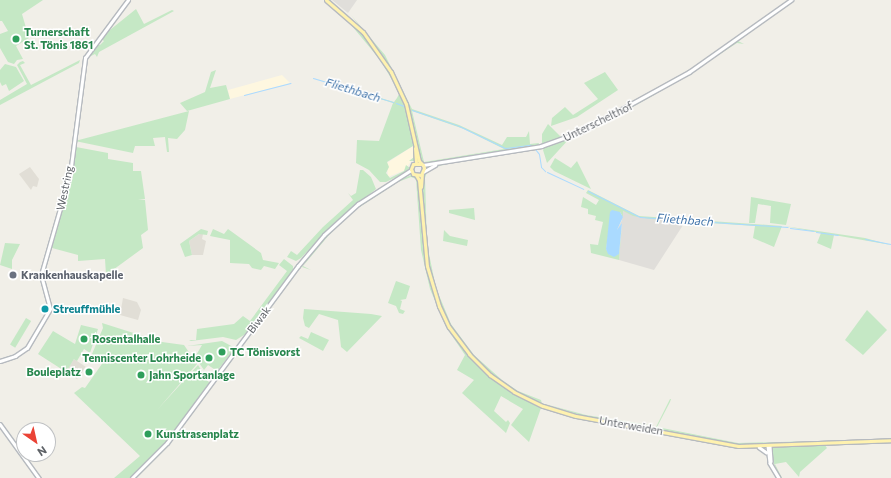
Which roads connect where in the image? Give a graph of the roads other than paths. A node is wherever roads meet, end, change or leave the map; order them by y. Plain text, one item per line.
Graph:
1 (128, 0) edge
2 (326, 0) edge
3 (791, 0) edge
4 (415, 136) junction
5 (416, 162) junction
6 (442, 163) junction
7 (422, 164) junction
8 (411, 170) junction
9 (423, 173) junction
10 (415, 175) junction
11 (401, 178) junction
12 (421, 213) junction
13 (0, 360) edge
14 (0, 424) edge
15 (891, 440) edge
16 (769, 446) junction
17 (759, 447) junction
18 (767, 453) junction
19 (773, 469) junction
20 (39, 478) edge
21 (132, 478) edge
22 (779, 478) edge

1 - 13 street, Westring
2 - 4 main road
3 - 6 street, Unterschelthof
4 - 5 main road
4 - 7 main road
5 - 7 main road
5 - 8 main road
6 - 7 street, Unterschelthof
6 - 9 street, Unterschelthof
7 - 9 main road
8 - 10 main road
8 - 11 street, Biwak
9 - 10 main road
9 - 12 main road
10 - 11 street, Biwak
10 - 12 main road
11 - 21 street, Biwak
12 - 17 main road, Unterweiden
14 - 20 street
15 - 16 main road, Unterweiden
16 - 17 main road, Unterweiden
16 - 18 street
16 - 19 street
17 - 18 street
18 - 19 street
19 - 22 street

